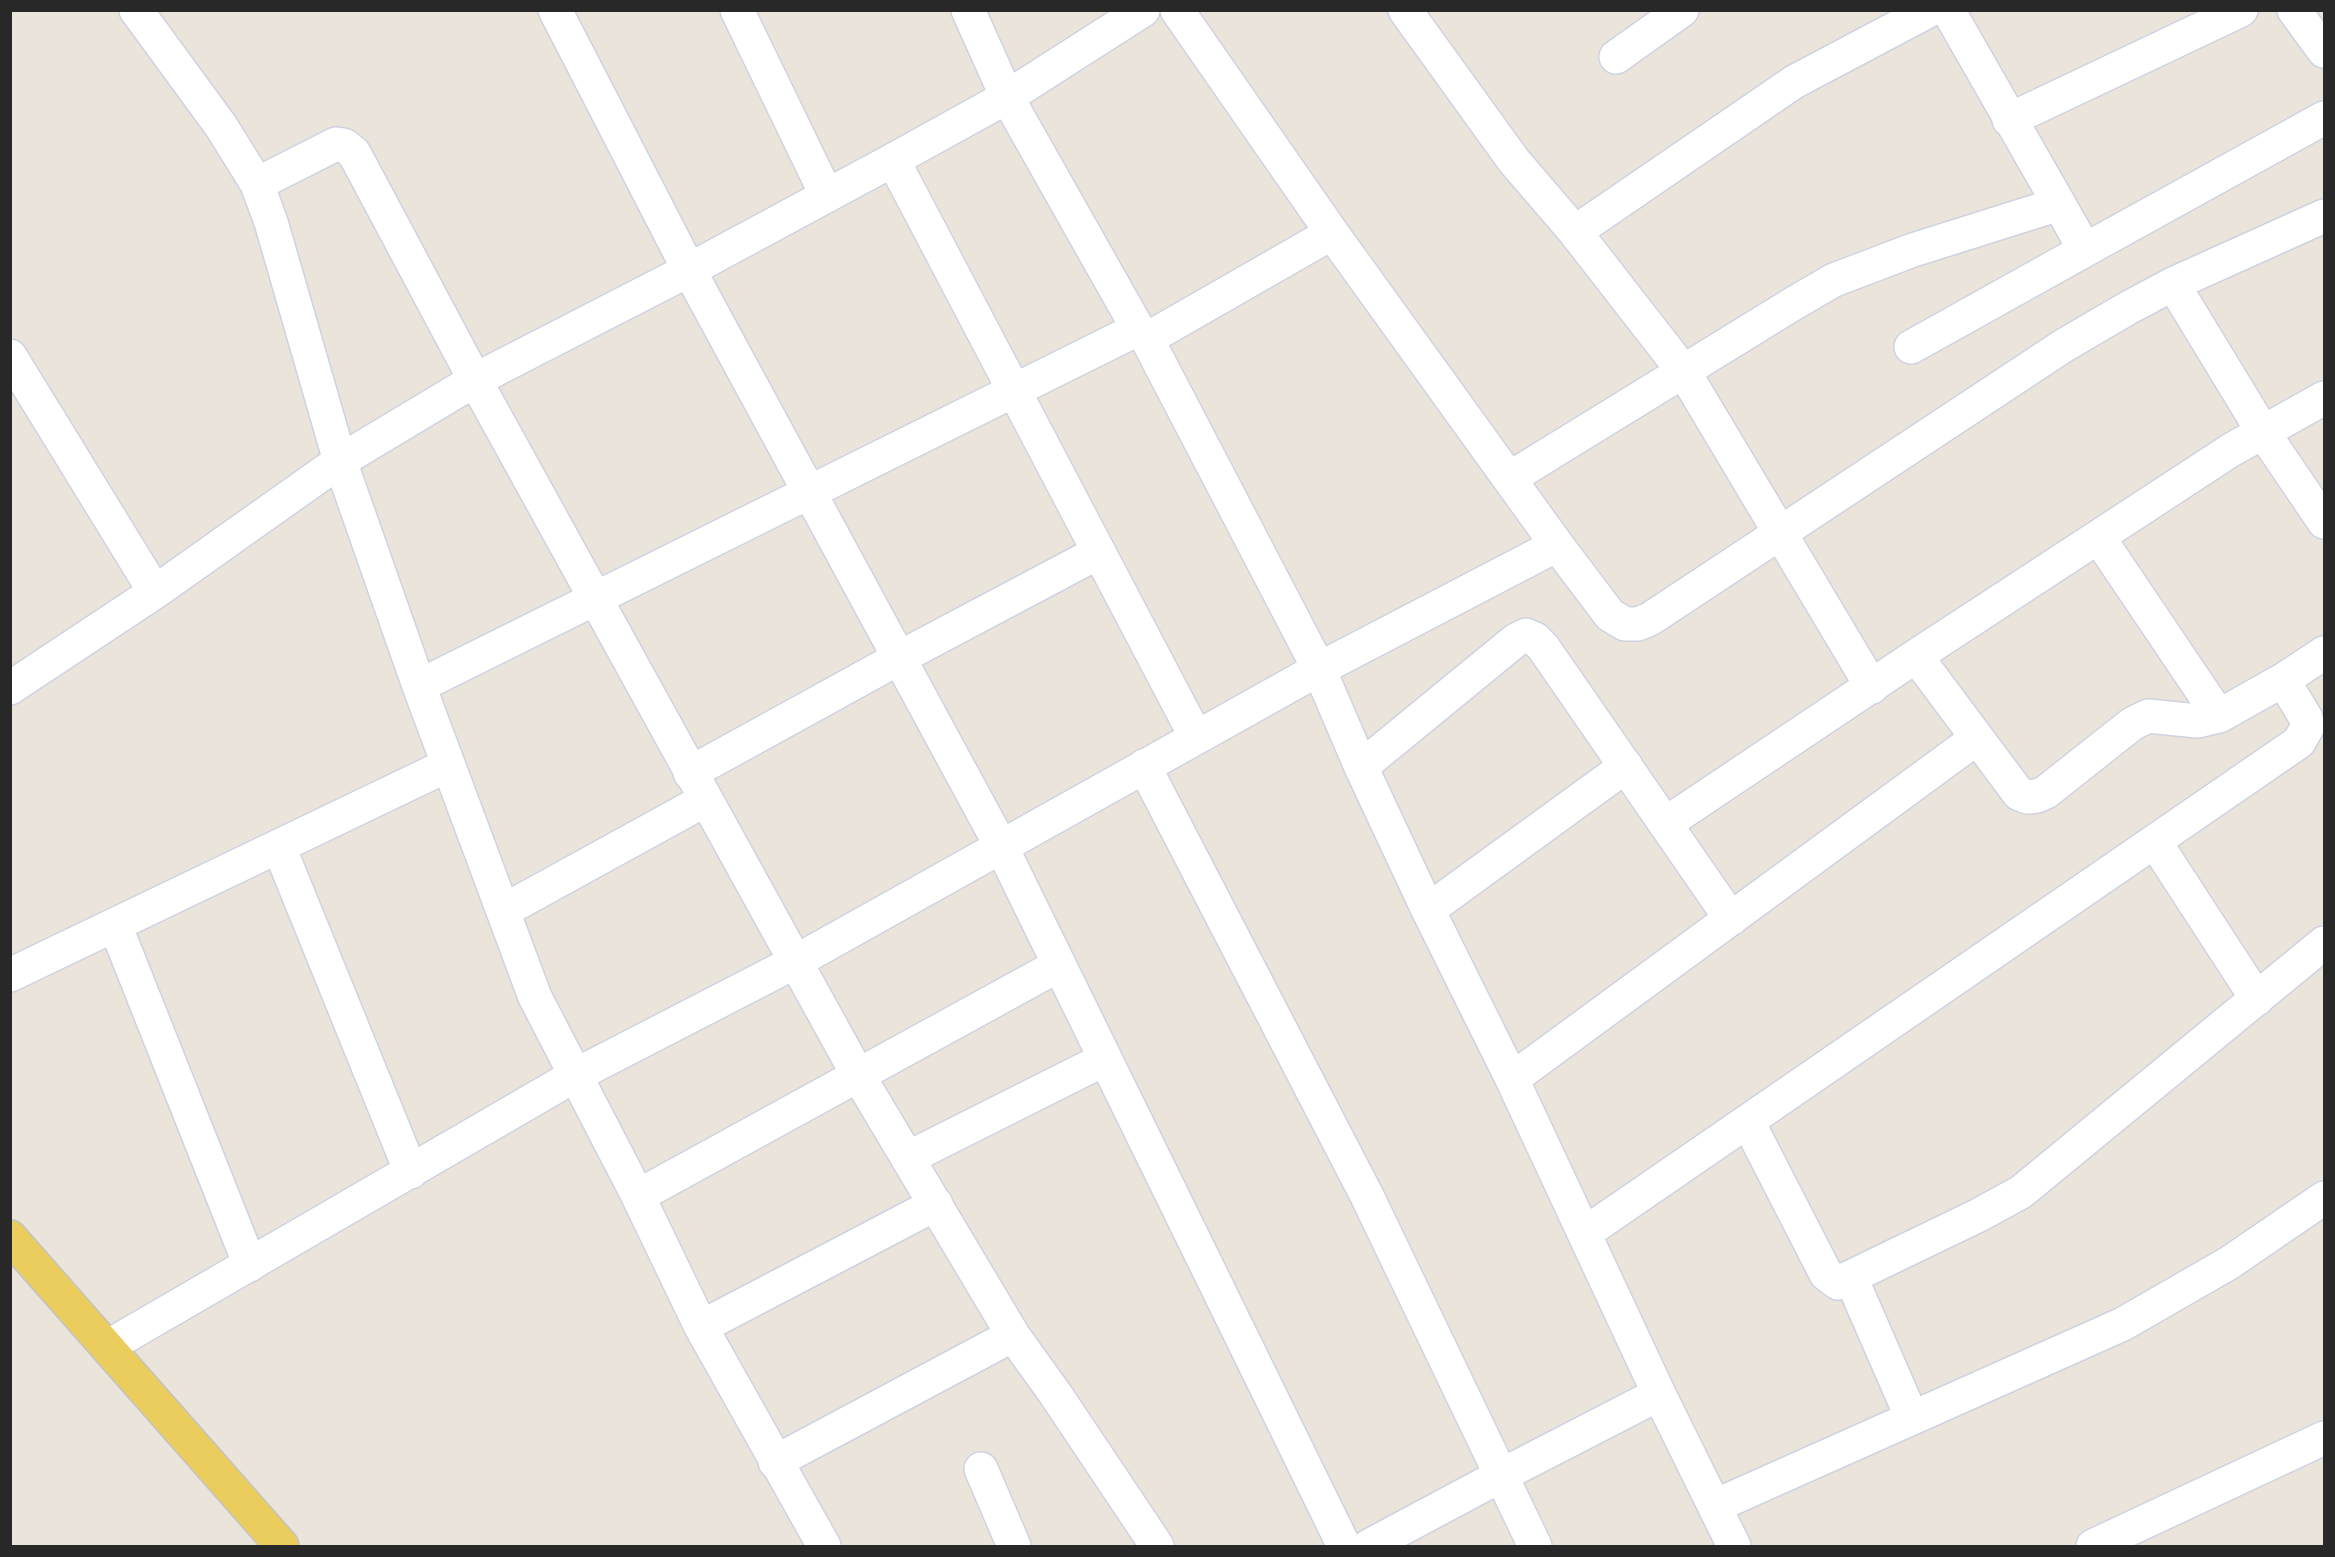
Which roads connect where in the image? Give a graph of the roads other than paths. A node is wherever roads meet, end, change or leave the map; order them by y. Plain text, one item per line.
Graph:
1 (136, 10) edge
2 (555, 10) edge
3 (737, 10) edge
4 (968, 10) edge
5 (1143, 10) edge
6 (1177, 10) edge
7 (1405, 10) edge
8 (1682, 10) edge
9 (1930, 10) edge
10 (1948, 10) edge
11 (2241, 10) edge
12 (2294, 10) edge
13 (2325, 51) edge
14 (1616, 57) dead end
15 (1007, 97) junction
16 (2325, 118) edge
17 (2010, 120) junction
18 (892, 160) junction
19 (257, 184) junction
20 (827, 196) junction
21 (2059, 204) junction
22 (2325, 216) edge
23 (1575, 232) junction
24 (1332, 233) junction
25 (2085, 250) junction
26 (690, 270) junction
27 (2172, 284) junction
28 (1142, 334) junction
29 (1911, 347) dead end
30 (13, 367) edge
31 (1684, 372) junction
32 (475, 380) junction
33 (1013, 390) junction
34 (2325, 398) edge
35 (2263, 432) junction
36 (340, 461) junction
37 (1510, 478) junction
38 (810, 492) junction
39 (2325, 522) edge
40 (1780, 533) junction
41 (2099, 538) junction
42 (1557, 545) junction
43 (1099, 552) junction
44 (155, 592) junction
45 (595, 600) junction
46 (2325, 652) edge
47 (1916, 656) junction
48 (899, 658) junction
49 (1319, 669) junction
50 (2283, 680) junction
51 (419, 686) junction
52 (1872, 687) junction
53 (10, 688) edge
54 (2219, 716) junction
55 (1196, 737) junction
56 (1977, 738) junction
57 (448, 765) junction
58 (1144, 766) junction
59 (1626, 766) junction
60 (1361, 767) junction
61 (698, 786) junction
62 (1665, 824) junction
63 (2155, 842) junction
64 (1001, 846) junction
65 (279, 847) junction
66 (1428, 910) junction
67 (503, 911) junction
68 (1731, 919) junction
69 (115, 925) junction
70 (2325, 943) edge
71 (795, 962) junction
72 (1059, 965) junction
73 (10, 975) edge
74 (2257, 999) junction
75 (1105, 1059) junction
76 (858, 1075) junction
77 (574, 1076) junction
78 (1512, 1079) junction
79 (1748, 1122) junction
80 (908, 1158) junction
81 (411, 1172) junction
82 (638, 1196) junction
83 (2325, 1198) edge
84 (936, 1204) junction
85 (1584, 1233) junction
86 (10, 1237) edge
87 (250, 1265) junction
88 (1851, 1278) junction
89 (700, 1327) junction
90 (1012, 1335) junction
91 (106, 1347) junction
92 (1659, 1394) junction
93 (1912, 1418) junction
94 (2325, 1438) edge
95 (775, 1462) junction
96 (981, 1469) dead end
97 (1500, 1476) junction
98 (1715, 1506) junction
99 (2112, 1542) edge
100 (282, 1546) edge
101 (824, 1546) edge
102 (1014, 1546) edge
103 (1157, 1546) edge
104 (1344, 1546) edge
105 (1369, 1546) edge
106 (1534, 1546) edge
107 (1734, 1546) edge

1 - 19 street
2 - 26 street
3 - 20 street
4 - 15 street
5 - 15 street
6 - 24 street
7 - 23 street
8 - 14 street
9 - 23 street
10 - 17 street
11 - 17 street
12 - 13 street
15 - 18 street
15 - 28 street
16 - 25 street
17 - 21 street
18 - 20 street
18 - 33 street
19 - 32 street
19 - 36 street
20 - 26 street
21 - 25 street
21 - 31 street
22 - 27 street
23 - 31 street
24 - 28 street
24 - 37 street
25 - 29 street
26 - 32 street
26 - 38 street
27 - 35 street
27 - 40 street
28 - 33 street
28 - 49 street
30 - 44 street
31 - 37 street
31 - 40 street
32 - 36 street
32 - 45 street
33 - 38 street
33 - 43 street
34 - 35 street
35 - 39 street
35 - 41 street
36 - 44 street
36 - 51 street
37 - 42 street
38 - 45 street
38 - 48 street
40 - 42 street
40 - 52 street
41 - 47 street
41 - 54 street
42 - 49 street
43 - 48 street
43 - 55 street
44 - 53 street
45 - 51 street
45 - 61 street
46 - 50 street
47 - 52 street
47 - 56 street
48 - 61 street
48 - 64 street
49 - 55 street
49 - 60 street
50 - 54 street
50 - 63 street
51 - 57 street
52 - 62 street
54 - 56 street
55 - 58 street
56 - 68 street
57 - 65 street
57 - 67 street
58 - 64 street
58 - 97 street
59 - 60 street
59 - 62 street
59 - 66 street
60 - 66 street
61 - 67 street
61 - 71 street
62 - 68 street
63 - 74 street
63 - 79 street
64 - 71 street
64 - 72 street
65 - 69 street
65 - 81 street
66 - 78 street
67 - 77 street
68 - 78 street
69 - 73 street
69 - 87 street
70 - 74 street
71 - 76 street
71 - 77 street
72 - 75 street
72 - 76 street
74 - 88 street
75 - 80 street
75 - 104 street
76 - 80 street
76 - 82 street
77 - 81 street
77 - 82 street
78 - 85 street
79 - 85 street
79 - 88 street
80 - 84 street
81 - 87 street
82 - 89 street
83 - 93 street
84 - 89 street
84 - 90 street
85 - 92 street
86 - 91 main road
87 - 91 street
88 - 93 street
89 - 95 street
90 - 95 street
90 - 103 street
91 - 100 main road
92 - 97 street
92 - 98 street
93 - 98 street
94 - 99 street
95 - 101 street
96 - 102 street
97 - 105 street
97 - 106 street
98 - 107 street

